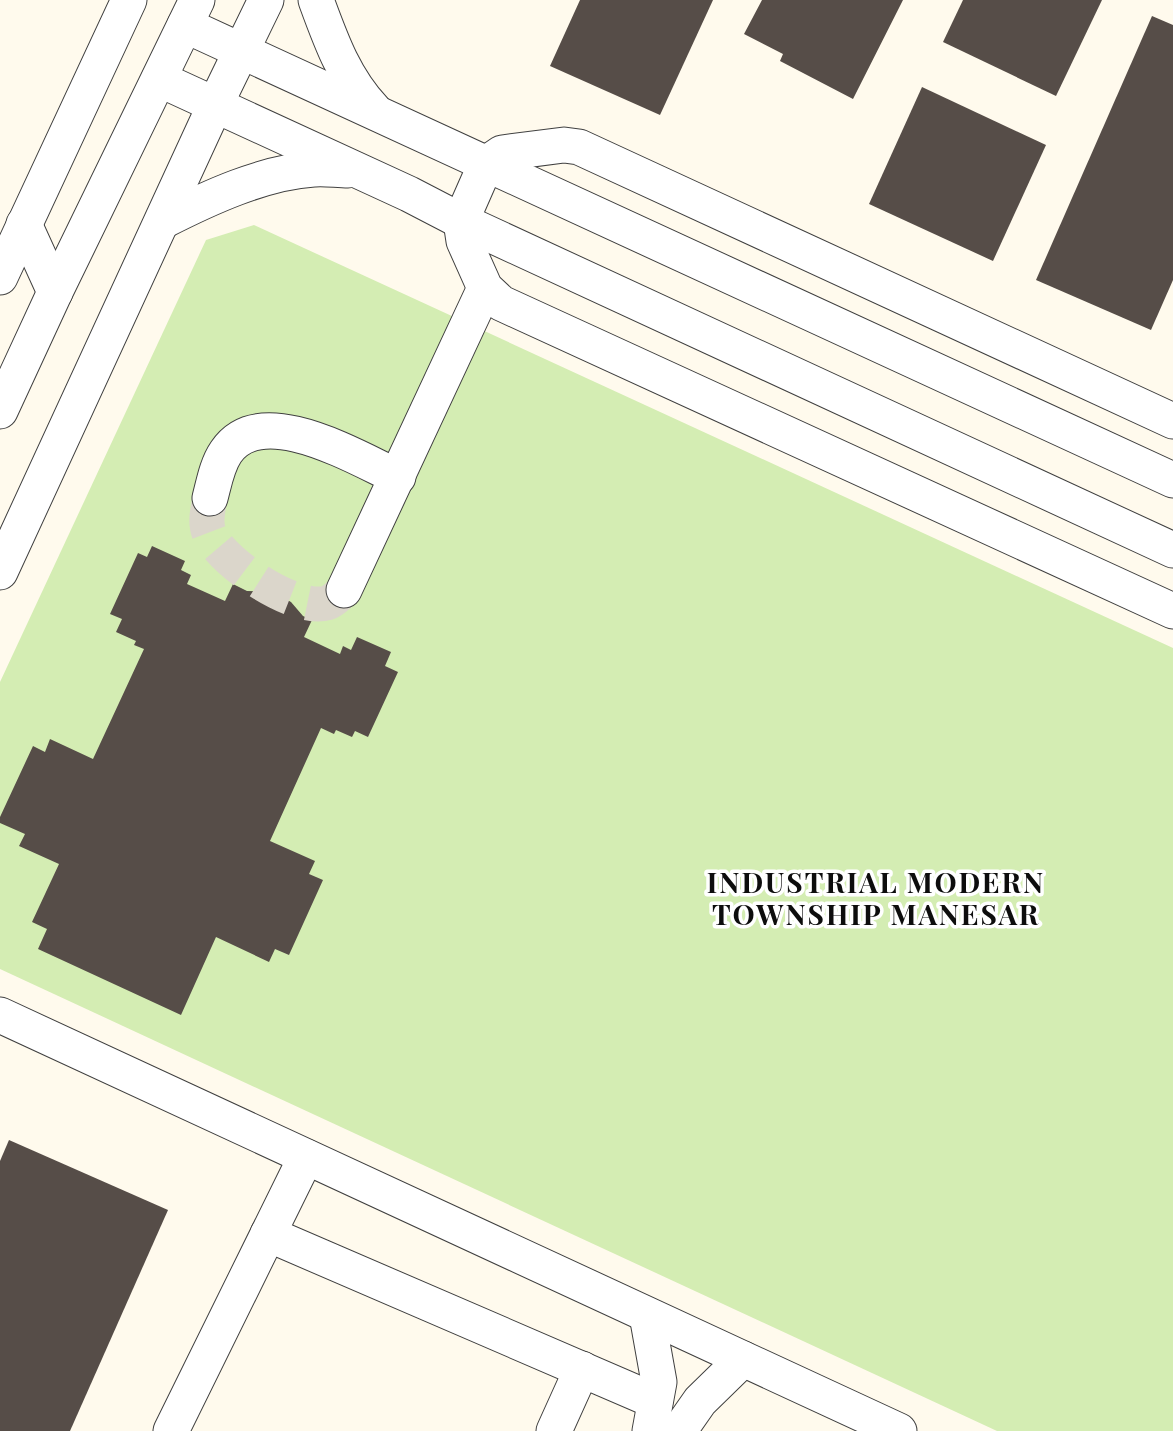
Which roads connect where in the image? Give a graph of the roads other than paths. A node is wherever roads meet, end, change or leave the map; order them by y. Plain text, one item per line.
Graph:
1 (129, 0) edge
2 (266, 0) edge
3 (316, 0) edge
4 (191, 13) edge
5 (241, 51) junction
6 (159, 79) junction
7 (216, 103) junction
8 (381, 117) junction
9 (486, 164) junction
10 (355, 170) junction
11 (163, 221) junction
12 (461, 221) junction
13 (24, 224) junction
14 (0, 277) edge
15 (485, 288) junction
16 (55, 292) junction
17 (0, 411) edge
18 (1173, 421) edge
19 (398, 477) junction
20 (1173, 480) edge
21 (211, 498) tunnel mouth
22 (1173, 550) edge
23 (0, 572) edge
24 (344, 590) tunnel mouth
25 (1173, 611) edge
26 (0, 1015) edge
27 (306, 1157) junction
28 (268, 1234) junction
29 (647, 1315) junction
30 (743, 1359) junction
31 (582, 1369) junction
32 (652, 1416) edge
33 (171, 1431) edge
34 (554, 1431) edge
35 (679, 1431) edge
36 (898, 1431) edge

1 - 13 street
2 - 5 street
3 - 8 street
4 - 5 street
4 - 6 street
5 - 7 street
5 - 8 street
6 - 7 street
6 - 16 street
7 - 10 street
7 - 11 street
8 - 9 street
9 - 12 street
9 - 18 street
9 - 20 street
10 - 11 street
10 - 12 street
11 - 23 street
12 - 15 street
12 - 22 street
13 - 14 street
13 - 16 street
15 - 19 street
15 - 25 street
16 - 17 street
19 - 21 street
19 - 24 street
26 - 27 street
27 - 28 street
27 - 29 street
28 - 31 street
28 - 33 street
29 - 30 street
29 - 32 street
30 - 35 street
30 - 36 street
31 - 32 street
31 - 34 street

